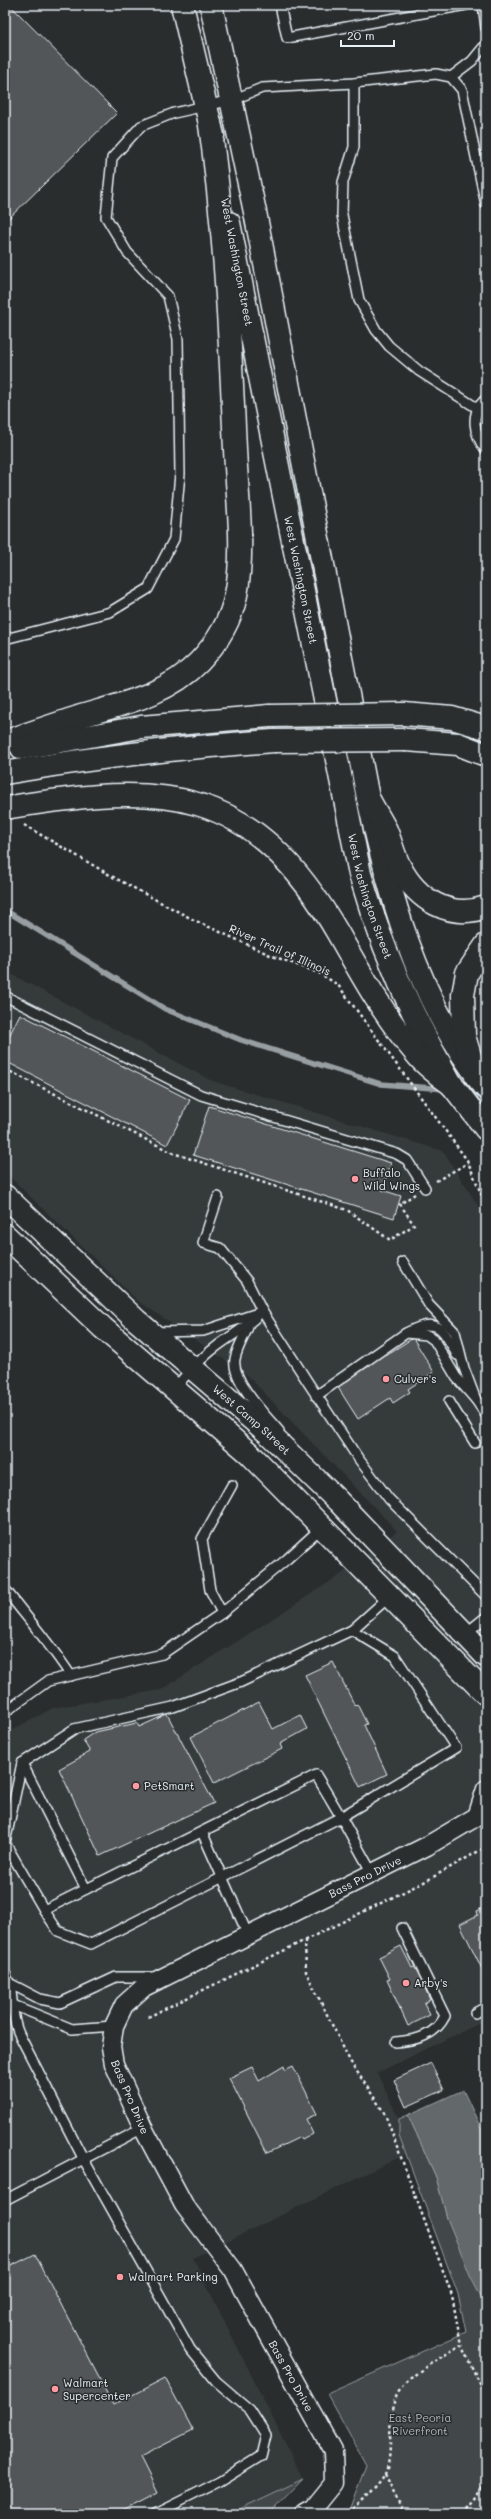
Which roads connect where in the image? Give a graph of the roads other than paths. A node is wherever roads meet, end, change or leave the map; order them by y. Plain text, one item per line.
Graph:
1 (182, 5) edge
2 (212, 5) edge
3 (280, 5) edge
4 (466, 5) edge
5 (483, 5) edge
6 (486, 28) edge
7 (486, 44) edge
8 (450, 77) junction
9 (354, 83) junction
10 (232, 100) junction
11 (208, 112) junction
12 (486, 205) edge
13 (486, 399) edge
14 (477, 408) junction
15 (486, 450) edge
16 (5, 638) edge
17 (486, 728) edge
18 (12, 745) edge
19 (486, 755) edge
20 (5, 773) edge
21 (368, 798) junction
22 (5, 808) edge
23 (486, 907) edge
24 (486, 945) edge
25 (5, 996) edge
26 (455, 1025) junction
27 (481, 1082) edge
28 (452, 1085) junction
29 (486, 1129) edge
30 (425, 1188) dead end
31 (5, 1196) edge
32 (218, 1198) dead end
33 (5, 1235) edge
34 (403, 1262) dead end
35 (262, 1311) junction
36 (248, 1327) junction
37 (150, 1332) junction
38 (406, 1333) junction
39 (192, 1368) junction
40 (464, 1368) junction
41 (174, 1389) junction
42 (316, 1396) junction
43 (476, 1400) junction
44 (449, 1402) dead end
45 (486, 1415) edge
46 (475, 1443) dead end
47 (301, 1465) junction
48 (232, 1485) dead end
49 (323, 1526) junction
50 (5, 1589) edge
51 (390, 1596) junction
52 (486, 1596) edge
53 (222, 1612) junction
54 (486, 1617) edge
55 (352, 1630) junction
56 (465, 1634) junction
57 (486, 1656) edge
58 (71, 1676) junction
59 (486, 1694) edge
60 (5, 1712) edge
61 (22, 1763) junction
62 (486, 1789) edge
63 (481, 1814) edge
64 (341, 1817) junction
65 (202, 1832) junction
66 (372, 1873) junction
67 (223, 1876) junction
68 (86, 1889) junction
69 (44, 1910) junction
70 (402, 1928) dead end
71 (248, 1934) junction
72 (5, 1973) edge
73 (164, 1977) junction
74 (11, 1984) junction
75 (13, 2005) junction
76 (486, 2007) edge
77 (475, 2013) dead end
78 (114, 2026) junction
79 (396, 2042) dead end
80 (143, 2128) junction
81 (84, 2160) junction
82 (5, 2200) edge
83 (155, 2514) edge
84 (304, 2514) edge

1 - 11 main road, West Washington Street
2 - 10 main road, West Washington Street
3 - 4 lane
5 - 6 lane
7 - 8 lane
8 - 9 lane
8 - 12 lane
9 - 10 lane
9 - 14 lane
10 - 11 lane
10 - 21 main road, West Washington Street
11 - 16 lane
11 - 18 main road
11 - 28 main road, West Washington Street
13 - 14 lane
14 - 15 lane
17 - 18 main road, bridge
19 - 20 main road, bridge
21 - 23 main road
21 - 26 main road, West Washington Street
22 - 28 main road
24 - 26 main road
25 - 30 lane
26 - 27 main road
28 - 29 main road, West Washington Street
31 - 37 main road, West Camp Street
32 - 35 lane
33 - 41 main road
34 - 40 lane
35 - 36 lane
35 - 37 lane
35 - 42 lane
36 - 39 lane
36 - 47 lane
37 - 39 main road, West Camp Street
38 - 40 lane
38 - 42 lane
38 - 43 lane
39 - 41 lane
39 - 47 main road, West Camp Street
40 - 43 lane
41 - 49 main road
42 - 52 lane
43 - 45 lane
44 - 46 lane
47 - 56 main road, West Camp Street
48 - 53 lane
49 - 51 main road
49 - 53 lane
50 - 58 lane
51 - 55 lane
51 - 59 main road
53 - 58 lane
54 - 56 lane
55 - 61 lane
55 - 64 lane
56 - 57 main road, West Camp Street
58 - 60 lane
61 - 68 lane
61 - 69 lane
62 - 63 street
63 - 66 street, Bass Pro Drive
64 - 65 lane
64 - 66 lane
64 - 67 lane
65 - 67 lane
65 - 68 lane
66 - 71 street, Bass Pro Drive
67 - 69 lane
67 - 71 lane
68 - 69 lane
70 - 79 lane
71 - 73 street, Bass Pro Drive
72 - 74 lane
73 - 74 lane
73 - 78 street, Bass Pro Drive
74 - 75 lane
75 - 78 lane
75 - 81 lane
76 - 77 lane
78 - 80 street, Bass Pro Drive
80 - 81 lane
80 - 84 street, Bass Pro Drive
81 - 82 lane
81 - 83 lane

